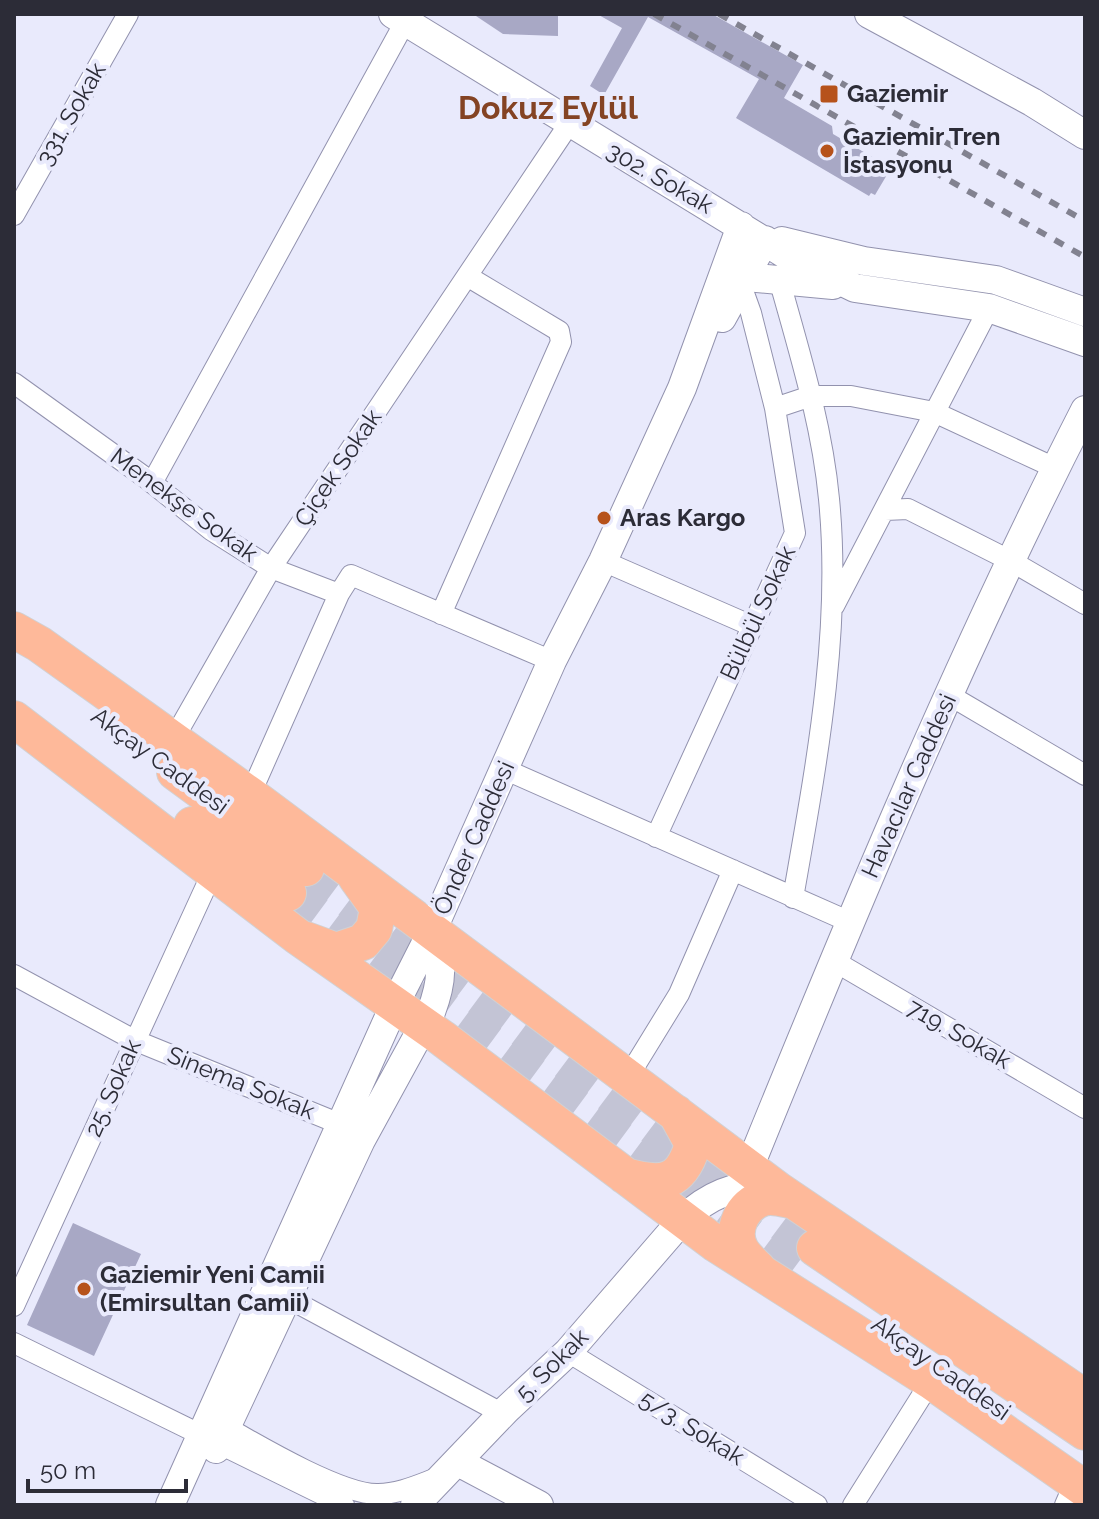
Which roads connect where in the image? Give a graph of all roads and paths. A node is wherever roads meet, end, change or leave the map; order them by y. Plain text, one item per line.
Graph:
1 (128, 14) edge
2 (869, 14) edge
3 (399, 18) edge
4 (569, 124) junction
5 (1085, 135) edge
6 (14, 215) edge
7 (741, 226) junction
8 (765, 240) junction
9 (467, 276) junction
10 (779, 279) junction
11 (744, 281) junction
12 (855, 288) junction
13 (989, 308) junction
14 (1085, 312) edge
15 (1085, 342) edge
16 (14, 383) edge
17 (682, 388) junction
18 (811, 396) junction
19 (775, 408) junction
20 (1085, 410) edge
21 (934, 412) junction
22 (1055, 468) junction
23 (152, 483) junction
24 (885, 510) junction
25 (603, 561) junction
26 (1011, 561) junction
27 (271, 568) junction
28 (339, 594) junction
29 (1085, 604) edge
30 (832, 610) junction
31 (441, 614) junction
32 (752, 626) junction
33 (14, 630) edge
34 (14, 655) edge
35 (552, 661) junction
36 (949, 695) junction
37 (14, 700) edge
38 (14, 719) edge
39 (173, 740) junction
40 (504, 769) junction
41 (1085, 775) edge
42 (250, 795) junction
43 (656, 837) junction
44 (733, 870) junction
45 (213, 871) junction
46 (352, 872) junction
47 (793, 898) junction
48 (850, 922) junction
49 (432, 931) junction
50 (297, 936) junction
51 (834, 961) junction
52 (14, 974) edge
53 (409, 1016) junction
54 (134, 1040) junction
55 (628, 1077) junction
56 (1085, 1108) edge
57 (676, 1113) junction
58 (340, 1124) junction
59 (625, 1176) junction
60 (771, 1184) junction
61 (683, 1219) junction
62 (760, 1272) junction
63 (288, 1298) junction
64 (14, 1306) edge
65 (14, 1343) edge
66 (568, 1352) junction
67 (931, 1381) junction
68 (1085, 1398) edge
69 (503, 1414) junction
70 (1085, 1432) edge
71 (215, 1435) junction
72 (452, 1468) junction
73 (1078, 1486) edge
74 (307, 1487) junction
75 (170, 1505) edge
76 (186, 1505) edge
77 (295, 1505) edge
78 (344, 1505) edge
79 (415, 1505) edge
80 (539, 1505) edge
81 (817, 1505) edge
82 (853, 1505) edge

1 - 6 street, 331. Sokak
2 - 5 street
3 - 4 street, 302. Sokak
3 - 23 street
4 - 7 street, 302. Sokak
4 - 9 street, Çiçek Sokak
7 - 8 street, 302. Sokak
7 - 17 street, Önder Caddesi
8 - 11 street, Önder Caddesi
8 - 12 street, 302. Sokak
8 - 14 street, 302. Sokak
9 - 27 street, Çiçek Sokak
9 - 31 street
10 - 11 street
10 - 12 street
10 - 18 street
11 - 17 street, Önder Caddesi
11 - 19 street, Bülbül Sokak
12 - 13 street, 302. Sokak
13 - 15 street, 302. Sokak
13 - 21 street
16 - 23 street, Menekşe Sokak
17 - 25 street, Önder Caddesi
18 - 19 street
18 - 21 street
18 - 30 street
19 - 32 street, Bülbül Sokak
20 - 22 street, Havacılar Caddesi
21 - 22 street
21 - 24 street
22 - 26 street, Havacılar Caddesi
23 - 27 street, Menekşe Sokak
24 - 26 street
24 - 30 street
25 - 32 street
25 - 35 street, Önder Caddesi
26 - 29 street
26 - 36 street, Havacılar Caddesi
27 - 28 street
27 - 39 street, Menekşe Sokak
28 - 31 street
28 - 42 street
30 - 47 street
31 - 35 street
32 - 43 street, Bülbül Sokak
33 - 39 highway
34 - 37 highway, Akçay Caddesi
35 - 40 street, Önder Caddesi
36 - 41 street
36 - 48 street, Havacılar Caddesi
38 - 45 highway
39 - 42 highway
40 - 43 street
40 - 49 street, Önder Caddesi
42 - 46 highway
43 - 44 street
44 - 47 street
44 - 55 street
45 - 50 highway
45 - 54 street, 25. Sokak
46 - 49 highway
46 - 50 highway
47 - 48 street
48 - 51 street, Havacılar Caddesi
49 - 53 street, Önder Caddesi
49 - 55 highway
50 - 53 highway
51 - 56 street, 719. Sokak
51 - 60 street, Havacılar Caddesi
52 - 54 street, Sinema Sokak
53 - 58 street
53 - 59 highway
53 - 63 street
54 - 58 street, Sinema Sokak
54 - 64 street, 25. Sokak
55 - 57 highway
57 - 59 highway
57 - 60 highway
58 - 71 street
59 - 61 highway
60 - 61 street, 5. Sokak
60 - 62 highway
60 - 68 highway
61 - 62 highway
61 - 66 street, 5. Sokak
62 - 67 highway
63 - 69 street
63 - 71 street
65 - 71 street
66 - 69 street, 5. Sokak
66 - 81 street, 5/3. Sokak
67 - 73 highway
67 - 82 street
69 - 72 street, 5. Sokak
70 - 73 highway, Akçay Caddesi
71 - 72 street
71 - 74 street
71 - 75 street
71 - 76 street
72 - 79 street, 5. Sokak
72 - 80 street
74 - 77 street
74 - 78 street

